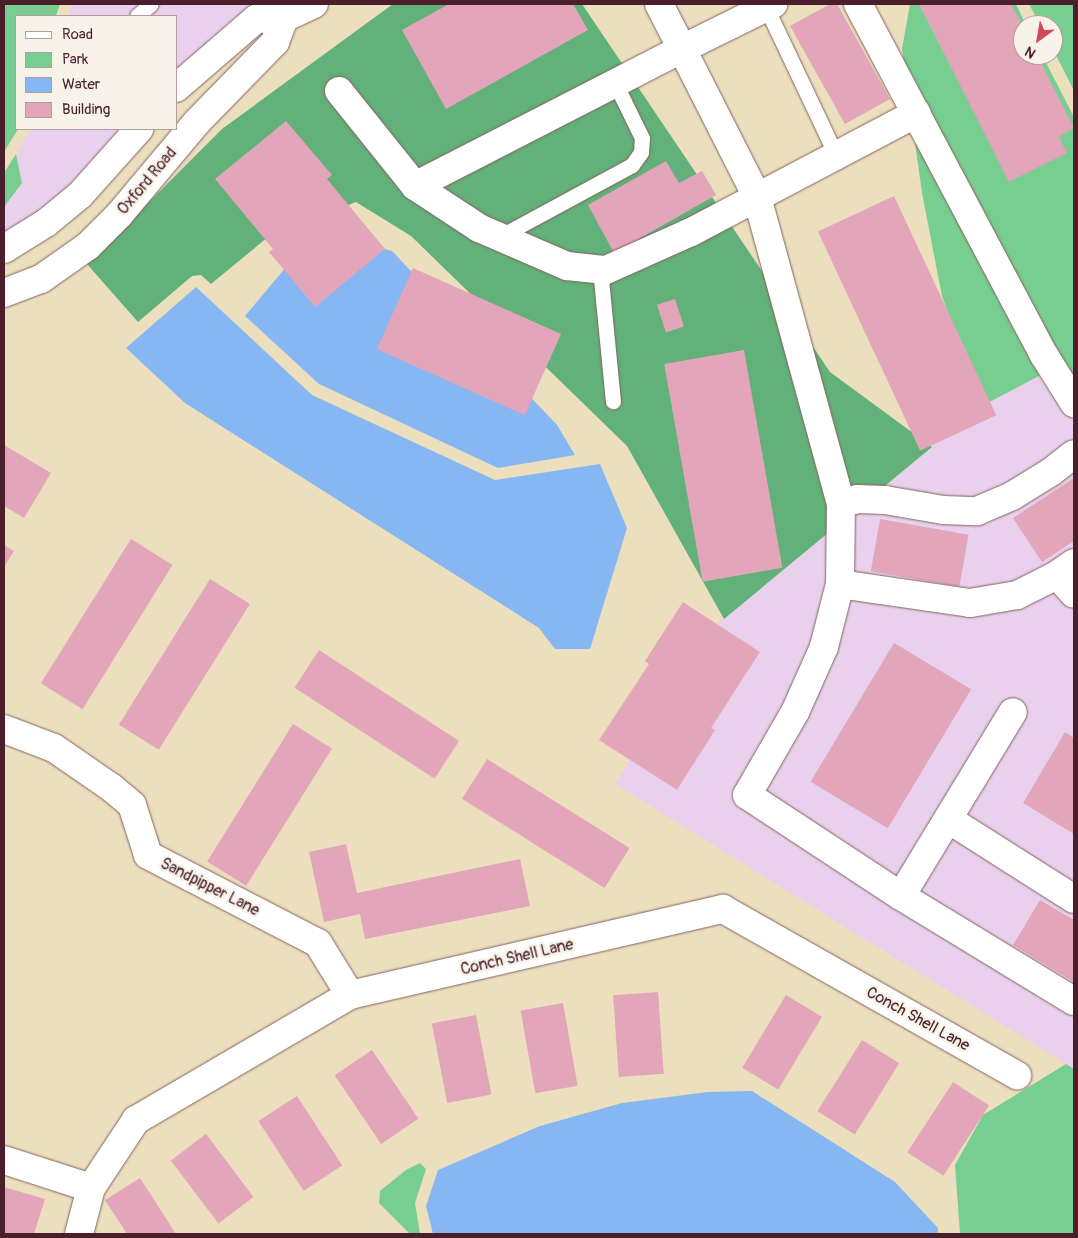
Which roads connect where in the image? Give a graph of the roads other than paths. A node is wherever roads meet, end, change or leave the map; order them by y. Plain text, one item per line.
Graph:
1 (150, 4) edge
2 (314, 4) edge
3 (659, 4) edge
4 (858, 4) edge
5 (769, 6) edge
6 (279, 11) edge
7 (138, 15) edge
8 (682, 49) junction
9 (615, 84) junction
10 (178, 86) edge
11 (339, 91) dead end
12 (916, 113) junction
13 (138, 130) edge
14 (836, 155) junction
15 (415, 186) junction
16 (757, 197) junction
17 (499, 237) junction
18 (4, 249) edge
19 (600, 269) junction
20 (4, 293) edge
21 (614, 401) dead end
22 (1074, 403) edge
23 (1074, 454) edge
24 (841, 504) junction
25 (1069, 577) edge
26 (840, 584) junction
27 (1013, 712) dead end
28 (4, 729) edge
29 (948, 819) junction
30 (901, 896) junction
31 (1074, 899) edge
32 (350, 995) junction
33 (1074, 1001) edge
34 (1017, 1075) dead end
35 (4, 1160) edge
36 (91, 1188) junction
37 (79, 1234) edge

1 - 7 lane
2 - 6 street
3 - 8 street
4 - 12 street
5 - 8 street
5 - 14 lane
6 - 10 street
6 - 20 street, Oxford Road
8 - 9 street
8 - 16 street
9 - 15 street
9 - 17 lane
11 - 15 street
12 - 14 street
12 - 22 street
13 - 18 street
14 - 16 street
15 - 17 street
16 - 19 street
16 - 24 street
17 - 19 street
19 - 21 lane
23 - 24 street
24 - 26 street
25 - 26 street
26 - 30 street
27 - 29 street
28 - 32 street, Sandpipper Lane
29 - 30 street
29 - 31 street
30 - 33 street
32 - 34 street, Conch Shell Lane
32 - 36 street, Conch Shell Lane
35 - 36 street
36 - 37 street, Conch Shell Lane

